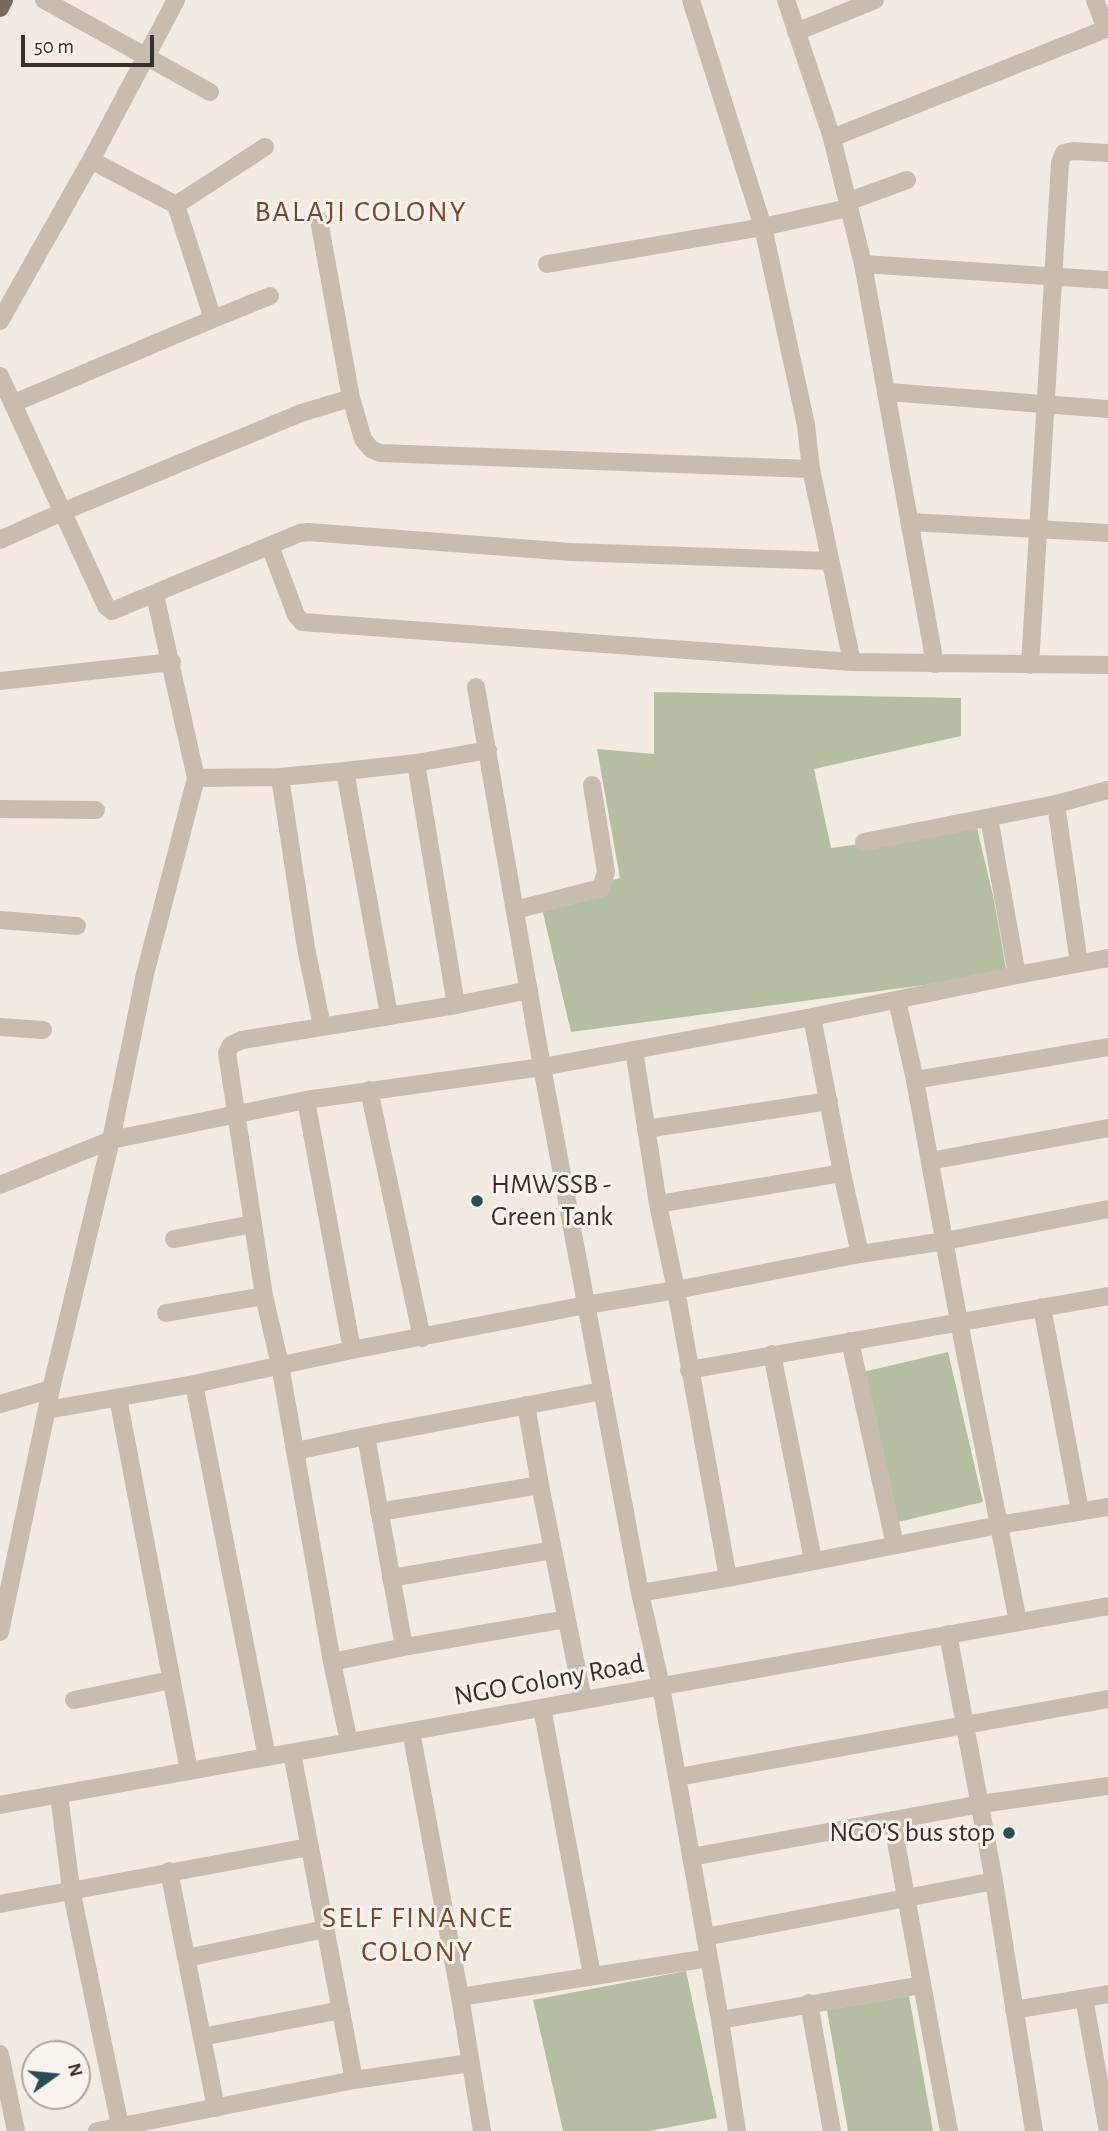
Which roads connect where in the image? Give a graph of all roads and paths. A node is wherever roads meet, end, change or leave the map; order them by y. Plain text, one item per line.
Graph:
1 (5, 0) edge
2 (44, 0) edge
3 (176, 0) edge
4 (691, 0) edge
5 (786, 0) edge
6 (875, 0) edge
7 (1095, 0) edge
8 (0, 8) edge
9 (1107, 29) edge
10 (796, 32) junction
11 (145, 56) junction
12 (210, 92) dead end
13 (832, 138) junction
14 (265, 147) dead end
15 (1108, 153) edge
16 (91, 160) junction
17 (907, 180) dead end
18 (176, 205) junction
19 (848, 205) junction
20 (319, 220) dead end
21 (763, 228) junction
22 (547, 264) dead end
23 (863, 264) junction
24 (1054, 278) junction
25 (1108, 280) edge
26 (270, 296) dead end
27 (213, 318) junction
28 (0, 321) edge
29 (0, 376) edge
30 (888, 392) junction
31 (351, 398) junction
32 (14, 403) junction
33 (1046, 405) junction
34 (1108, 409) edge
35 (811, 468) junction
36 (62, 512) junction
37 (910, 522) junction
38 (1038, 528) junction
39 (1108, 533) edge
40 (0, 540) edge
41 (270, 546) junction
42 (830, 561) junction
43 (155, 594) junction
44 (172, 662) junction
45 (852, 662) junction
46 (935, 664) junction
47 (1030, 665) junction
48 (1108, 665) edge
49 (0, 681) edge
50 (476, 687) dead end
51 (488, 750) junction
52 (416, 763) junction
53 (345, 771) junction
54 (279, 777) junction
55 (196, 778) junction
56 (592, 785) dead end
57 (1108, 790) edge
58 (1056, 804) junction
59 (0, 809) edge
60 (96, 810) dead end
61 (989, 818) junction
62 (864, 842) dead end
63 (515, 910) junction
64 (0, 920) edge
65 (77, 926) dead end
66 (1108, 958) edge
67 (1079, 963) junction
68 (1017, 975) junction
69 (529, 990) junction
70 (897, 1000) junction
71 (456, 1005) junction
72 (389, 1015) junction
73 (812, 1017) junction
74 (322, 1026) junction
75 (0, 1027) edge
76 (43, 1030) dead end
77 (1108, 1046) edge
78 (634, 1050) junction
79 (542, 1067) junction
80 (915, 1080) junction
81 (369, 1090) junction
82 (306, 1100) junction
83 (829, 1101) junction
84 (236, 1115) junction
85 (1108, 1128) edge
86 (646, 1129) junction
87 (111, 1140) junction
88 (930, 1161) junction
89 (842, 1173) junction
90 (0, 1185) edge
91 (658, 1205) junction
92 (1108, 1209) edge
93 (253, 1224) junction
94 (174, 1239) dead end
95 (945, 1241) junction
96 (860, 1254) junction
97 (676, 1290) junction
98 (264, 1296) junction
99 (1108, 1296) edge
100 (586, 1305) junction
101 (1042, 1307) junction
102 (166, 1312) dead end
103 (959, 1322) junction
104 (422, 1338) junction
105 (850, 1341) junction
106 (352, 1350) junction
107 (772, 1354) junction
108 (280, 1366) junction
109 (690, 1370) junction
110 (194, 1384) junction
111 (51, 1389) junction
112 (602, 1391) junction
113 (118, 1398) junction
114 (0, 1404) edge
115 (526, 1405) junction
116 (47, 1410) junction
117 (366, 1436) junction
118 (296, 1451) junction
119 (540, 1485) junction
120 (1108, 1507) edge
121 (1080, 1511) junction
122 (379, 1512) junction
123 (999, 1525) junction
124 (895, 1545) junction
125 (553, 1550) junction
126 (813, 1560) junction
127 (391, 1578) junction
128 (728, 1578) junction
129 (640, 1593) junction
130 (1108, 1606) edge
131 (566, 1619) junction
132 (1018, 1622) junction
133 (0, 1632) edge
134 (948, 1634) junction
135 (404, 1647) junction
136 (332, 1662) junction
137 (171, 1679) junction
138 (662, 1686) junction
139 (1108, 1699) edge
140 (74, 1700) dead end
141 (583, 1700) junction
142 (542, 1708) junction
143 (964, 1725) junction
144 (411, 1731) junction
145 (349, 1742) junction
146 (292, 1753) junction
147 (267, 1757) junction
148 (189, 1771) junction
149 (678, 1777) junction
150 (1108, 1786) edge
151 (59, 1795) junction
152 (981, 1804) junction
153 (0, 1805) edge
154 (892, 1820) junction
155 (309, 1847) junction
156 (691, 1857) junction
157 (169, 1871) junction
158 (994, 1881) junction
159 (71, 1889) junction
160 (908, 1898) junction
161 (0, 1904) edge
162 (325, 1929) junction
163 (705, 1937) junction
164 (186, 1958) junction
165 (709, 1958) junction
166 (592, 1976) junction
167 (922, 1985) junction
168 (1108, 1994) edge
169 (460, 1997) junction
170 (1084, 1998) junction
171 (809, 2003) junction
172 (341, 2010) junction
173 (1014, 2010) junction
174 (720, 2020) junction
175 (201, 2037) junction
176 (0, 2054) edge
177 (470, 2063) junction
178 (354, 2080) junction
179 (215, 2108) junction
180 (120, 2126) junction
181 (16, 2131) edge
182 (97, 2131) edge
183 (482, 2131) edge
184 (737, 2131) edge
185 (832, 2131) edge
186 (949, 2131) edge
187 (1034, 2131) edge
188 (1108, 2131) edge

1 - 8 main road
2 - 11 street
3 - 11 street
4 - 21 street
5 - 10 street
6 - 10 street
7 - 9 street
9 - 13 street
10 - 13 street
11 - 12 street
11 - 16 street
13 - 19 street
14 - 18 street
15 - 24 street
16 - 18 street
16 - 28 street
17 - 19 street
18 - 27 street
19 - 21 street
19 - 23 street
20 - 31 street
21 - 22 street
21 - 35 street
23 - 24 street
23 - 30 street
24 - 25 street
24 - 33 street
26 - 27 street
27 - 32 street
29 - 32 street
30 - 33 street
30 - 37 street
31 - 35 street
31 - 36 street
32 - 36 street
33 - 34 street
33 - 38 street
35 - 42 street
36 - 40 street
36 - 43 street
37 - 38 street
37 - 46 street
38 - 39 street
38 - 47 street
41 - 42 street
41 - 43 street
41 - 45 street
42 - 45 street
43 - 44 street
44 - 49 street
44 - 55 street
45 - 46 street
46 - 47 street
47 - 48 street
50 - 51 street
51 - 52 street
51 - 63 street
52 - 53 street
52 - 71 street
53 - 54 street
53 - 72 street
54 - 55 street
54 - 74 street
55 - 87 street
56 - 63 street
57 - 58 street
58 - 61 street
58 - 67 street
59 - 60 street
61 - 62 street
61 - 68 street
63 - 69 street
64 - 65 street
66 - 67 street
67 - 68 street
68 - 70 street
69 - 71 street
69 - 79 street
70 - 73 street
70 - 80 street
71 - 72 street
72 - 74 street
73 - 78 street
73 - 83 street
74 - 84 street
75 - 76 street
77 - 80 street
78 - 79 street
78 - 86 street
79 - 81 street
79 - 100 street
80 - 88 street
81 - 82 street
81 - 104 street
82 - 84 street
82 - 106 street
83 - 86 street
83 - 89 street
84 - 87 street
84 - 93 street
85 - 88 street
86 - 91 street
87 - 90 street
87 - 111 street
88 - 95 street
89 - 91 street
89 - 96 street
91 - 97 street
92 - 95 street
93 - 94 street
93 - 98 street
95 - 96 street
95 - 103 street
96 - 97 street
97 - 100 street
97 - 109 street
98 - 102 street
98 - 108 street
99 - 101 street
100 - 104 street
100 - 112 street
101 - 103 street
101 - 121 street
103 - 105 street
103 - 123 street
104 - 106 street
105 - 107 street
105 - 124 street
106 - 108 street
107 - 109 street
107 - 126 street
108 - 110 street
108 - 118 street
109 - 128 street
110 - 113 street
110 - 147 street
111 - 114 street
111 - 116 street
112 - 115 street
112 - 129 street
113 - 116 street
113 - 137 street
115 - 117 street
115 - 119 street
116 - 133 street
117 - 118 street
117 - 122 street
118 - 136 street
119 - 122 street
119 - 125 street
120 - 121 street
121 - 123 street
122 - 127 street
123 - 124 street
123 - 132 street
124 - 126 street
125 - 127 street
125 - 131 street
126 - 128 street
127 - 135 street
128 - 129 street
129 - 138 street
130 - 132 street, NGO Colony Road
131 - 135 street
131 - 141 street
132 - 134 street, NGO Colony Road
134 - 138 street, NGO Colony Road
134 - 143 street
135 - 136 street
136 - 145 street
137 - 140 street
137 - 148 street
138 - 141 street, NGO Colony Road
138 - 149 street
139 - 143 street
141 - 142 street, NGO Colony Road
142 - 144 street, NGO Colony Road
142 - 166 street
143 - 149 street
143 - 152 street
144 - 145 street, NGO Colony Road
144 - 169 street
145 - 146 street, NGO Colony Road
146 - 147 street, NGO Colony Road
146 - 155 street
147 - 148 street, NGO Colony Road
148 - 151 street, NGO Colony Road
149 - 156 street
150 - 152 street
151 - 153 street, NGO Colony Road
151 - 159 street
152 - 154 street
152 - 158 street
154 - 156 street
154 - 160 street
155 - 157 street
155 - 162 street
156 - 163 street
157 - 159 street
157 - 164 street
158 - 160 street
158 - 173 street
159 - 161 street
159 - 180 street
160 - 163 street
160 - 167 street
162 - 164 street
162 - 172 street
163 - 165 street
164 - 175 street
165 - 166 street
165 - 174 street
166 - 169 street
167 - 171 street
167 - 186 street
168 - 170 street
169 - 177 street
170 - 173 street
170 - 188 street
171 - 174 street
171 - 185 street
172 - 175 street
172 - 178 street
173 - 187 street
174 - 184 street
175 - 179 street
176 - 181 street
177 - 178 street
177 - 183 street
178 - 179 street
179 - 180 street
180 - 182 street

